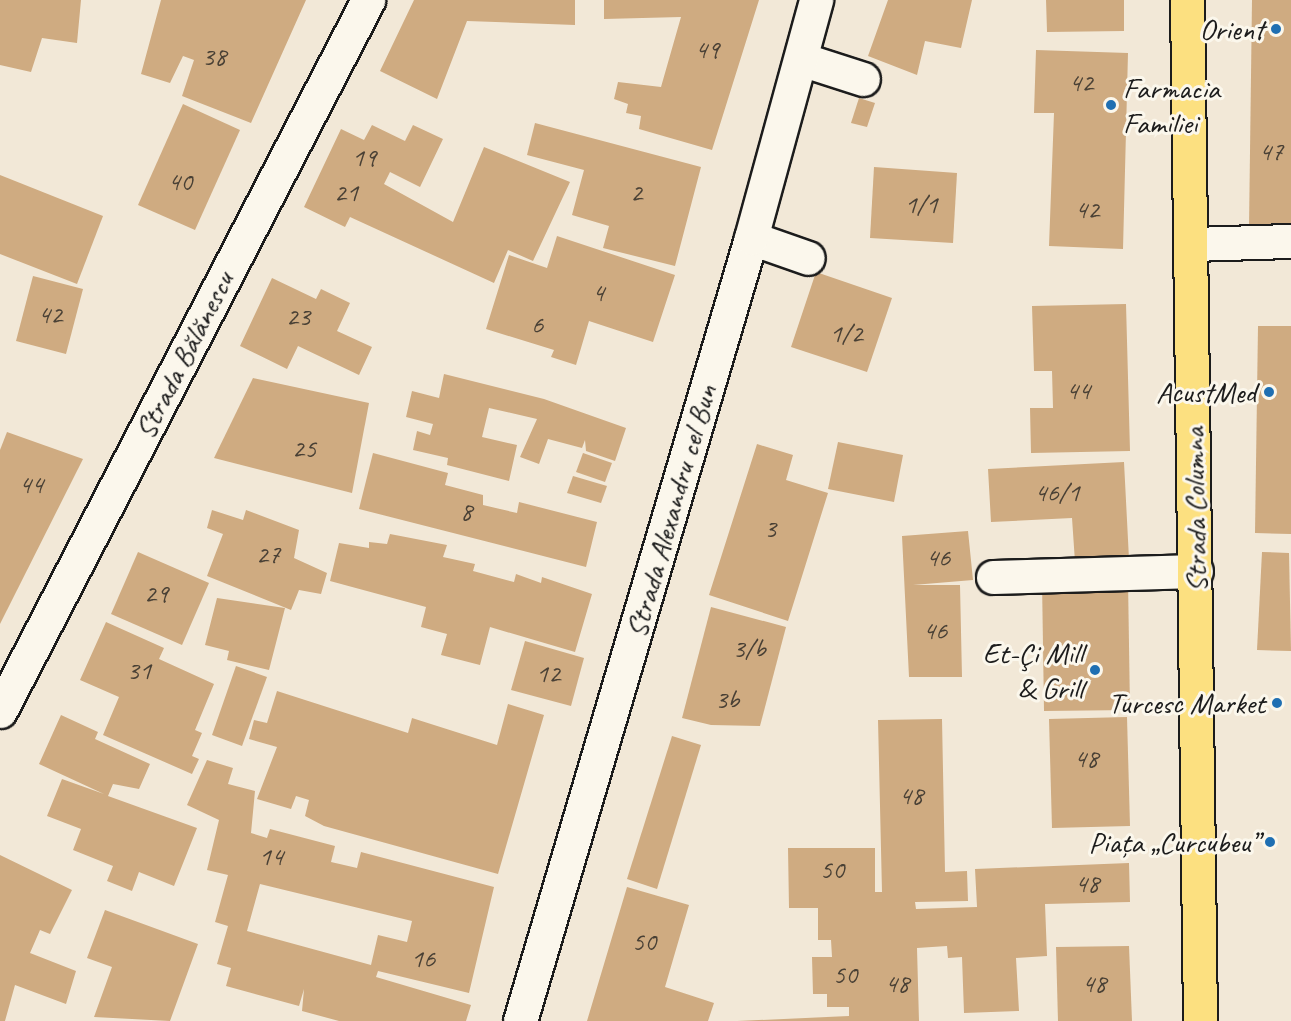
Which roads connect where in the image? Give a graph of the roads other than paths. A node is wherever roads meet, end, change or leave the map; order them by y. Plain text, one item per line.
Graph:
1 (368, 0) edge
2 (816, 0) edge
3 (1187, 0) edge
4 (801, 59) junction
5 (863, 79) dead end
6 (752, 238) junction
7 (1291, 241) edge
8 (1192, 244) junction
9 (808, 258) dead end
10 (1196, 571) junction
11 (993, 578) dead end
12 (0, 711) edge
13 (520, 1021) edge
14 (1200, 1021) edge

1 - 12 street, Strada Bălănescu
2 - 4 street, Strada Alexandru cel Bun
3 - 8 main road, Strada Columna
4 - 5 street
4 - 6 street, Strada Alexandru cel Bun
6 - 9 street
6 - 13 street, Strada Alexandru cel Bun
7 - 8 street
8 - 10 main road, Strada Columna
10 - 11 street
10 - 14 main road, Strada Columna

